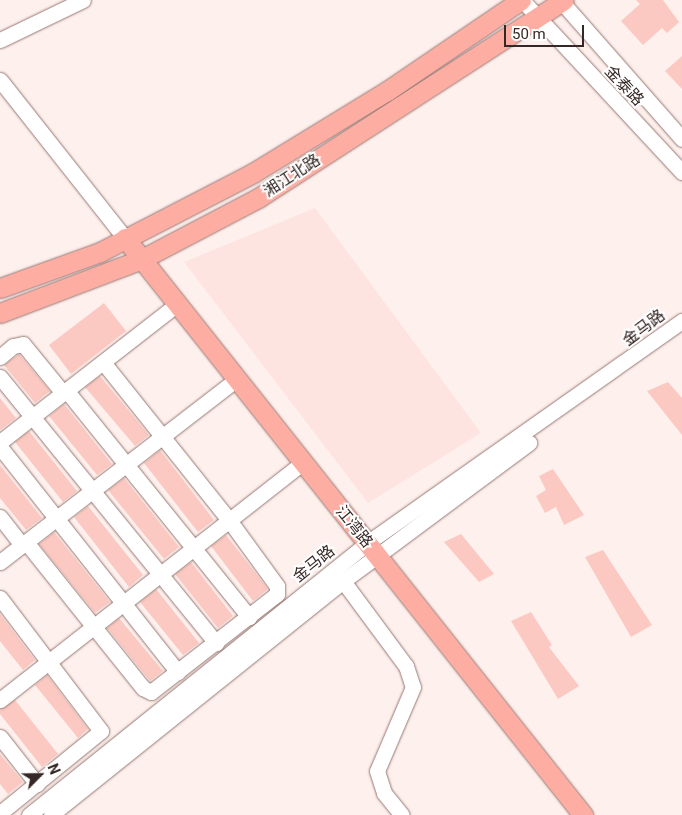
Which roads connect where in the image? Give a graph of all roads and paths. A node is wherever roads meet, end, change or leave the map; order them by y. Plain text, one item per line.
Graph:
1 (82, 0) edge
2 (522, 0) edge
3 (562, 1) edge
4 (536, 18) junction
5 (0, 40) edge
6 (0, 80) edge
7 (682, 139) edge
8 (682, 172) edge
9 (125, 238) junction
10 (142, 259) junction
11 (0, 288) edge
12 (177, 304) junction
13 (0, 313) edge
14 (682, 321) edge
15 (682, 329) edge
16 (0, 357) edge
17 (102, 362) junction
18 (0, 377) edge
19 (237, 379) junction
20 (65, 391) junction
21 (32, 416) junction
22 (161, 435) junction
23 (0, 442) edge
24 (0, 447) edge
25 (303, 462) junction
26 (125, 463) junction
27 (91, 490) junction
28 (0, 517) edge
29 (57, 517) junction
30 (229, 520) junction
31 (24, 543) junction
32 (194, 548) junction
33 (372, 549) junction
34 (0, 562) edge
35 (160, 575) junction
36 (343, 581) junction
37 (0, 598) edge
38 (125, 602) junction
39 (249, 617) junction
40 (94, 627) junction
41 (216, 642) junction
42 (50, 661) junction
43 (178, 672) junction
44 (0, 700) edge
45 (0, 737) edge
46 (37, 784) junction
47 (1, 809) edge
48 (29, 815) edge
49 (51, 815) edge
50 (402, 815) edge
51 (583, 815) edge

1 - 5 street
2 - 4 street, 金泰路
2 - 9 main road, 湘江北路
3 - 4 main road, 湘江北路
3 - 7 street
4 - 8 street, 金泰路
4 - 10 main road, 湘江北路
6 - 9 street
9 - 10 main road, 江湾路
9 - 11 main road, 湘江北路
10 - 12 main road, 江湾路
10 - 13 main road, 湘江北路
12 - 17 street
12 - 19 main road, 江湾路
14 - 33 street, 金马路
15 - 33 street, 金马路
16 - 20 street
17 - 20 street
17 - 22 street
18 - 21 street
19 - 22 street
19 - 25 main road, 江湾路
20 - 21 street
20 - 26 street
21 - 23 street
21 - 27 street
22 - 26 street
22 - 30 street
24 - 29 street
25 - 30 street
25 - 33 main road, 江湾路
26 - 27 street
26 - 32 street
27 - 29 street
27 - 35 street
28 - 31 street
29 - 31 street
29 - 38 street
30 - 32 street
30 - 39 street
31 - 34 street
31 - 40 street
32 - 35 street
32 - 39 street
33 - 36 street, 金马路
33 - 48 street, 金马路
33 - 51 main road, 江湾路
35 - 38 street
35 - 41 street
36 - 49 street, 金马路
36 - 50 street
37 - 42 street
38 - 40 street
38 - 43 street
39 - 41 street
40 - 42 street
40 - 43 street
41 - 43 street
42 - 44 street
42 - 46 street
45 - 46 street
46 - 47 street

